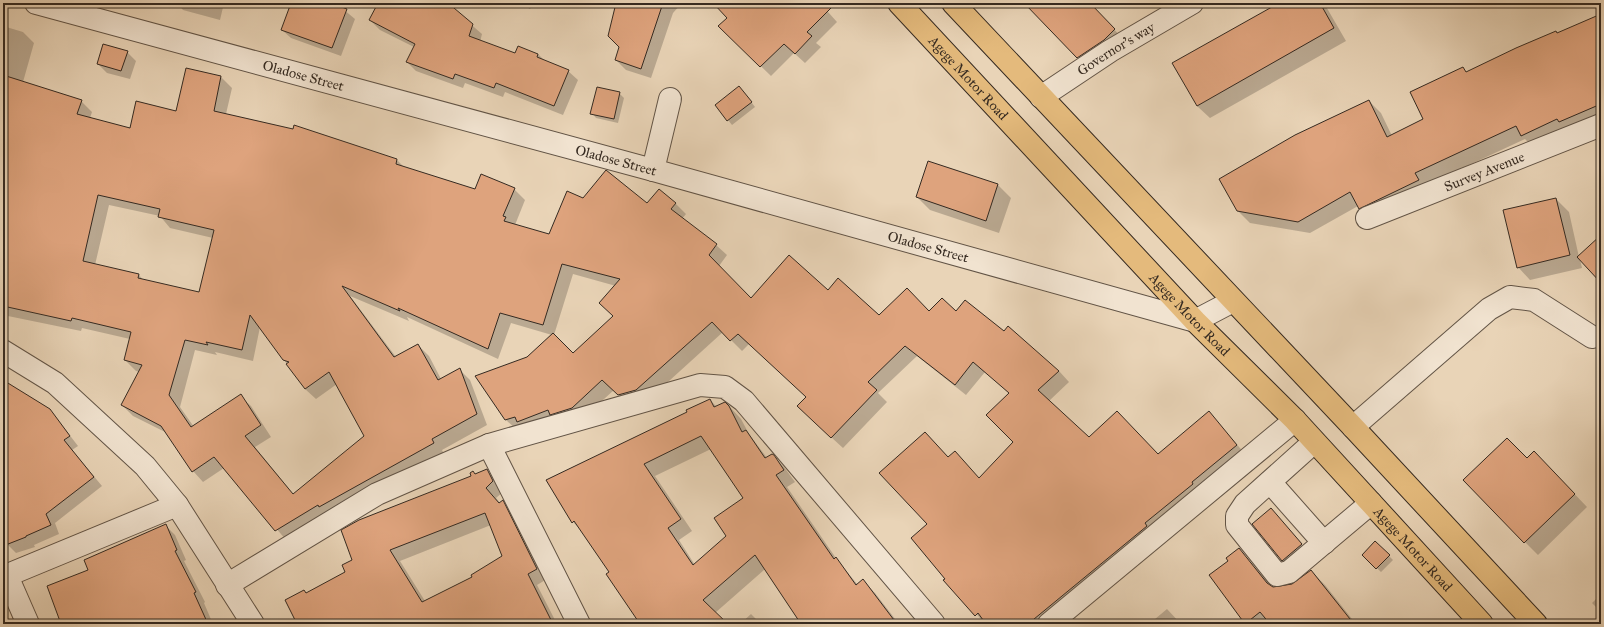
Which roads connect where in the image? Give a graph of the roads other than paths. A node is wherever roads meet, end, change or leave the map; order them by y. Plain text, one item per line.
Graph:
1 (36, 3) edge
2 (899, 3) edge
3 (953, 3) edge
4 (1192, 3) edge
5 (1040, 96) junction
6 (670, 99) dead end
7 (1601, 125) edge
8 (653, 170) junction
9 (1367, 218) dead end
10 (1233, 301) junction
11 (1195, 321) junction
12 (1592, 337) dead end
13 (3, 351) edge
14 (1295, 420) junction
15 (1353, 427) junction
16 (1314, 442) junction
17 (488, 445) junction
18 (1270, 482) junction
19 (1371, 503) junction
20 (177, 505) junction
21 (1324, 543) junction
22 (5, 576) edge
23 (227, 585) junction
24 (28, 624) edge
25 (253, 624) edge
26 (579, 624) edge
27 (934, 624) edge
28 (1049, 624) edge
29 (1482, 624) edge
30 (1536, 624) edge

1 - 8 street, Oladose Street
2 - 11 main road, Agege Motor Road
3 - 5 main road
4 - 5 street, Governor's way
5 - 10 main road
6 - 8 street
7 - 9 street, Survey Avenue
8 - 11 street, Oladose Street
10 - 11 street
10 - 15 main road
11 - 14 main road, Agege Motor Road
12 - 15 street
13 - 20 street
14 - 16 main road, Agege Motor Road
14 - 28 street
15 - 30 main road
16 - 18 street
16 - 19 main road, Agege Motor Road
17 - 23 street
17 - 26 street
17 - 27 street
18 - 21 street
18 - 21 street
19 - 21 street
19 - 29 main road, Agege Motor Road
20 - 22 street
20 - 23 street
22 - 24 street
23 - 25 street

